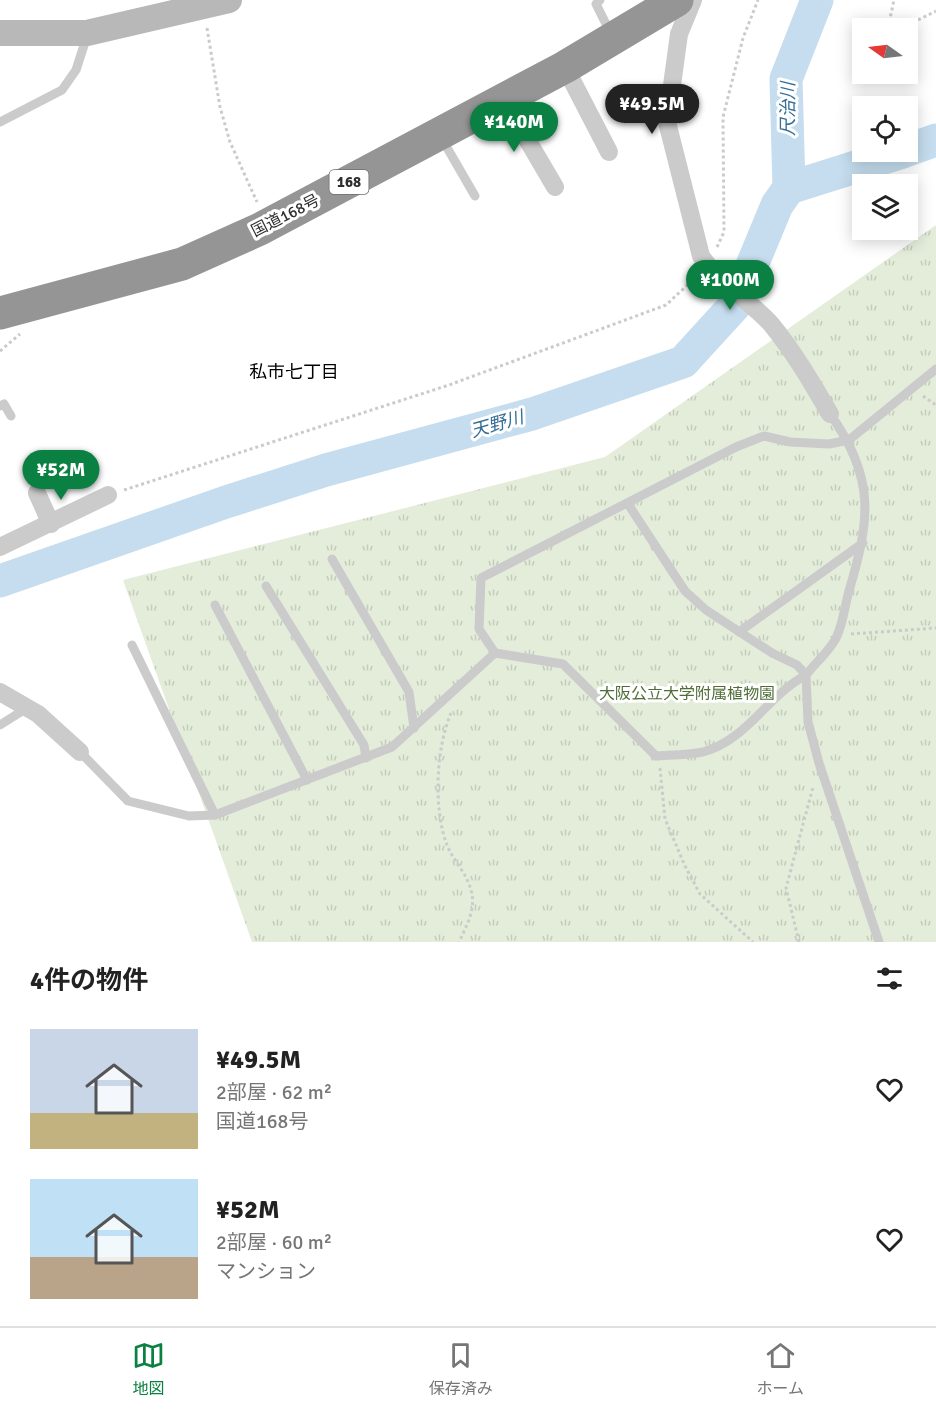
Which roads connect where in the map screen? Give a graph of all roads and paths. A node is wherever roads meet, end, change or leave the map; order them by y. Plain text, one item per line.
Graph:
1 (229, 0) edge
2 (600, 0) edge
3 (677, 0) edge
4 (693, 0) edge
5 (758, 0) edge
6 (894, 0) edge
7 (203, 6) junction
8 (936, 11) edge
9 (890, 18) edge
10 (918, 20) edge
11 (0, 33) edge
12 (87, 33) junction
13 (613, 38) junction
14 (565, 67) junction
15 (504, 100) junction
16 (0, 122) edge
17 (439, 135) junction
18 (609, 152) dead end
19 (555, 187) dead end
20 (475, 196) dead end
21 (267, 225) junction
22 (711, 269) junction
23 (0, 313) edge
24 (936, 369) edge
25 (0, 406) edge
26 (830, 414) joint
27 (11, 416) dead end
28 (849, 440) junction
29 (37, 493) dead end
30 (108, 495) joint
31 (628, 504) junction
32 (51, 524) junction
33 (863, 543) junction
34 (0, 547) edge
35 (332, 559) dead end
36 (266, 586) dead end
37 (215, 605) dead end
38 (936, 628) edge
39 (739, 632) junction
40 (837, 636) junction
41 (132, 645) dead end
42 (495, 653) junction
43 (806, 675) junction
44 (0, 692) edge
45 (27, 708) junction
46 (452, 710) dead end
47 (0, 724) edge
48 (414, 729) junction
49 (80, 752) joint
50 (656, 756) junction
51 (366, 758) junction
52 (819, 763) junction
53 (307, 780) junction
54 (215, 815) junction
55 (459, 942) edge
56 (753, 942) edge
57 (799, 942) edge
58 (879, 942) edge

1 - 7 street
2 - 13 lane
3 - 13 highway, 国道168号 / 168
4 - 22 street
5 - 22 path
6 - 9 path
7 - 12 street
7 - 21 path
8 - 10 path
11 - 12 street
12 - 16 lane
13 - 14 highway, 国道168号 / 168
14 - 15 highway, 国道168号 / 168
14 - 18 street
15 - 17 highway, 国道168号 / 168
15 - 19 street
17 - 20 lane
17 - 21 highway, 国道168号 / 168
21 - 23 highway, 国道168号 / 168
22 - 26 street
22 - 30 path
24 - 28 lane
25 - 27 lane
26 - 28 lane
28 - 31 lane
28 - 33 lane
29 - 32 street
30 - 32 street
31 - 39 lane
31 - 42 lane
32 - 34 street
33 - 39 lane
33 - 40 lane
35 - 48 lane
36 - 51 lane
37 - 53 lane
38 - 40 path
39 - 43 lane
40 - 43 lane
41 - 54 lane
42 - 48 lane
42 - 50 lane
43 - 50 lane
43 - 52 lane
44 - 45 street
45 - 47 lane
45 - 49 street
46 - 55 path
48 - 51 lane
49 - 54 lane
50 - 56 path
51 - 53 lane
52 - 57 path
52 - 58 lane
53 - 54 lane

